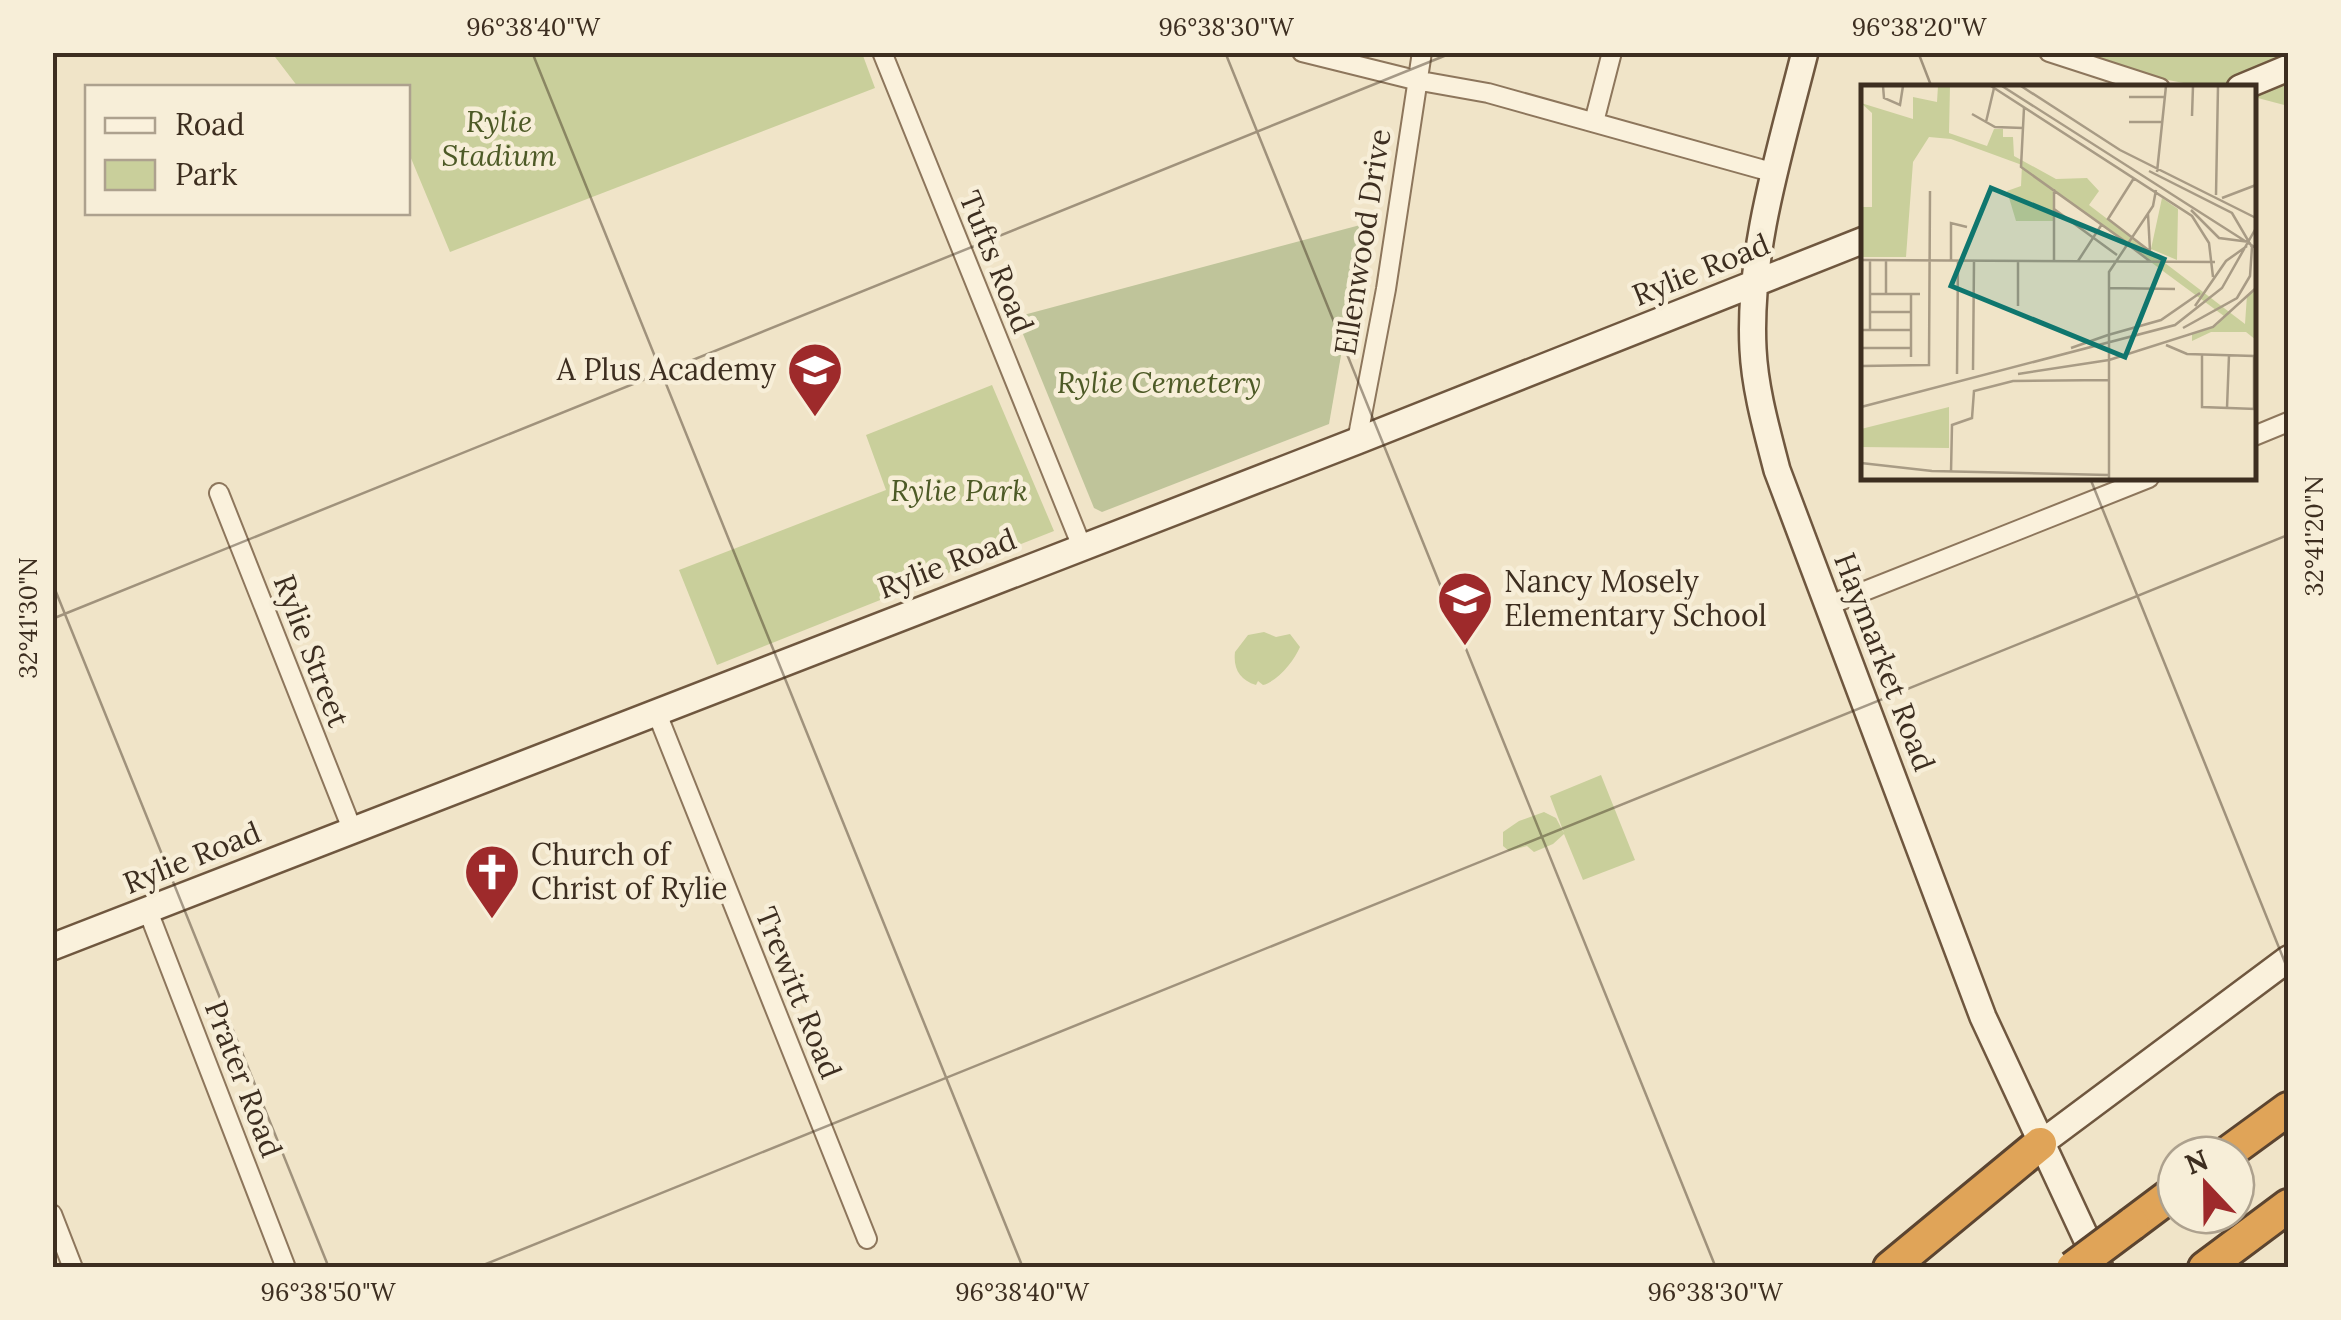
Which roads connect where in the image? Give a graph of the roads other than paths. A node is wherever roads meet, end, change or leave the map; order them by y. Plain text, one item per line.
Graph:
1 (882, 52) edge
2 (1302, 52) edge
3 (1422, 52) edge
4 (1612, 52) edge
5 (1805, 52) edge
6 (2049, 52) edge
7 (2288, 68) edge
8 (1416, 80) junction
9 (2151, 85) edge
10 (2247, 85) edge
11 (1594, 122) junction
12 (1774, 173) junction
13 (1861, 241) edge
14 (1754, 284) junction
15 (2288, 422) edge
16 (2256, 435) edge
17 (1357, 441) junction
18 (2144, 480) edge
19 (220, 493) dead end
20 (1082, 547) junction
21 (1827, 606) junction
22 (656, 712) junction
23 (352, 829) junction
24 (148, 911) junction
25 (52, 947) edge
26 (2288, 959) edge
27 (2288, 1108) edge
28 (2252, 1135) edge
29 (2040, 1144) junction
30 (2288, 1206) edge
31 (2156, 1207) edge
32 (52, 1214) edge
33 (867, 1238) dead end
34 (73, 1268) edge
35 (286, 1268) edge
36 (1890, 1268) edge
37 (2072, 1268) edge
38 (2100, 1268) edge
39 (2205, 1268) edge

1 - 20 street, Tufts Road
2 - 8 street
3 - 8 street, Ellenwood Drive
4 - 11 street
5 - 12 street, Haymarket Road
6 - 9 street
7 - 10 street
8 - 11 street
8 - 17 street, Ellenwood Drive
11 - 12 street
12 - 14 street, Haymarket Road
13 - 14 street, Rylie Road
14 - 17 street, Rylie Road
14 - 21 street, Haymarket Road
15 - 16 street
17 - 20 street, Rylie Road
18 - 21 street
19 - 23 street, Rylie Street
20 - 22 street, Rylie Road
21 - 29 street, Haymarket Road
22 - 23 street, Rylie Road
22 - 33 street, Trewitt Road
23 - 24 street, Rylie Road
24 - 25 street, Rylie Road
24 - 35 street, Prater Road
26 - 29 street
27 - 28 highway
29 - 36 highway
29 - 38 street, Haymarket Road
30 - 39 highway
31 - 37 highway, bridge
32 - 34 street

